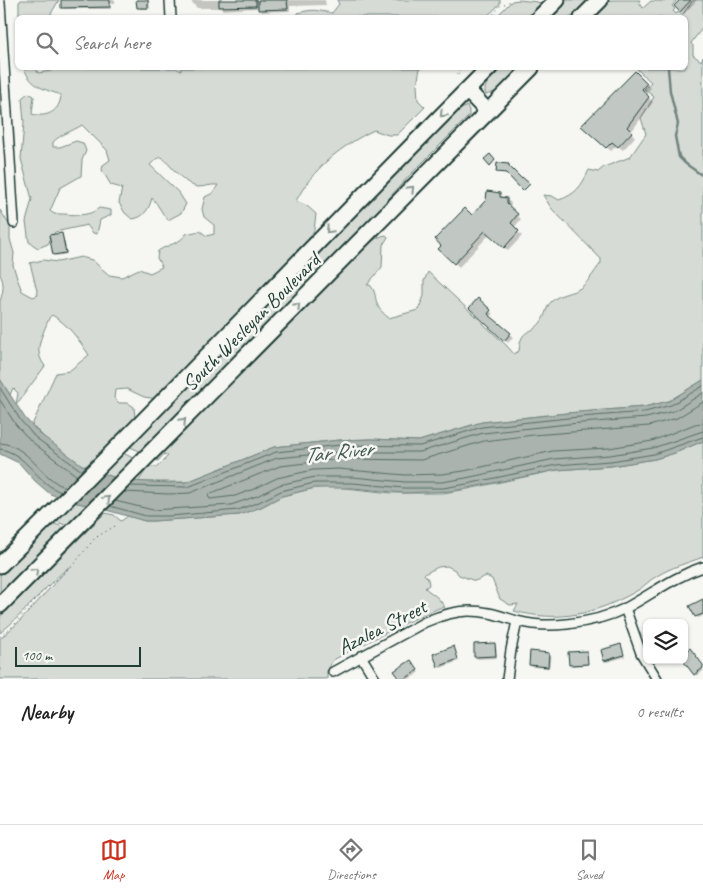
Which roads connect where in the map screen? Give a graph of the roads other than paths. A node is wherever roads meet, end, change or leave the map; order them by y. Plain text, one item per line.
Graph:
1 (170, 0) edge
2 (557, 0) edge
3 (600, 0) edge
4 (0, 3) edge
5 (171, 15) edge
6 (543, 15) edge
7 (585, 15) edge
8 (487, 70) edge
9 (529, 70) edge
10 (467, 90) junction
11 (487, 111) junction
12 (14, 222) dead end
13 (0, 565) edge
14 (703, 567) edge
15 (0, 605) edge
16 (625, 608) junction
17 (517, 621) junction
18 (361, 656) junction
19 (333, 672) dead end
20 (375, 679) edge
21 (507, 679) edge
22 (657, 679) edge

1 - 5 street
2 - 6 highway
3 - 7 highway
4 - 12 street
8 - 10 highway, South Wesleyan Boulevard
9 - 11 highway, South Wesleyan Boulevard
10 - 11 highway
10 -> 13 highway, South Wesleyan Boulevard
15 -> 11 highway, South Wesleyan Boulevard
14 - 16 street, Azalea Street
16 - 17 street, Azalea Street
16 - 22 street
17 - 18 street, Azalea Street
17 - 21 street
18 - 19 street, Azalea Street
18 - 20 street

